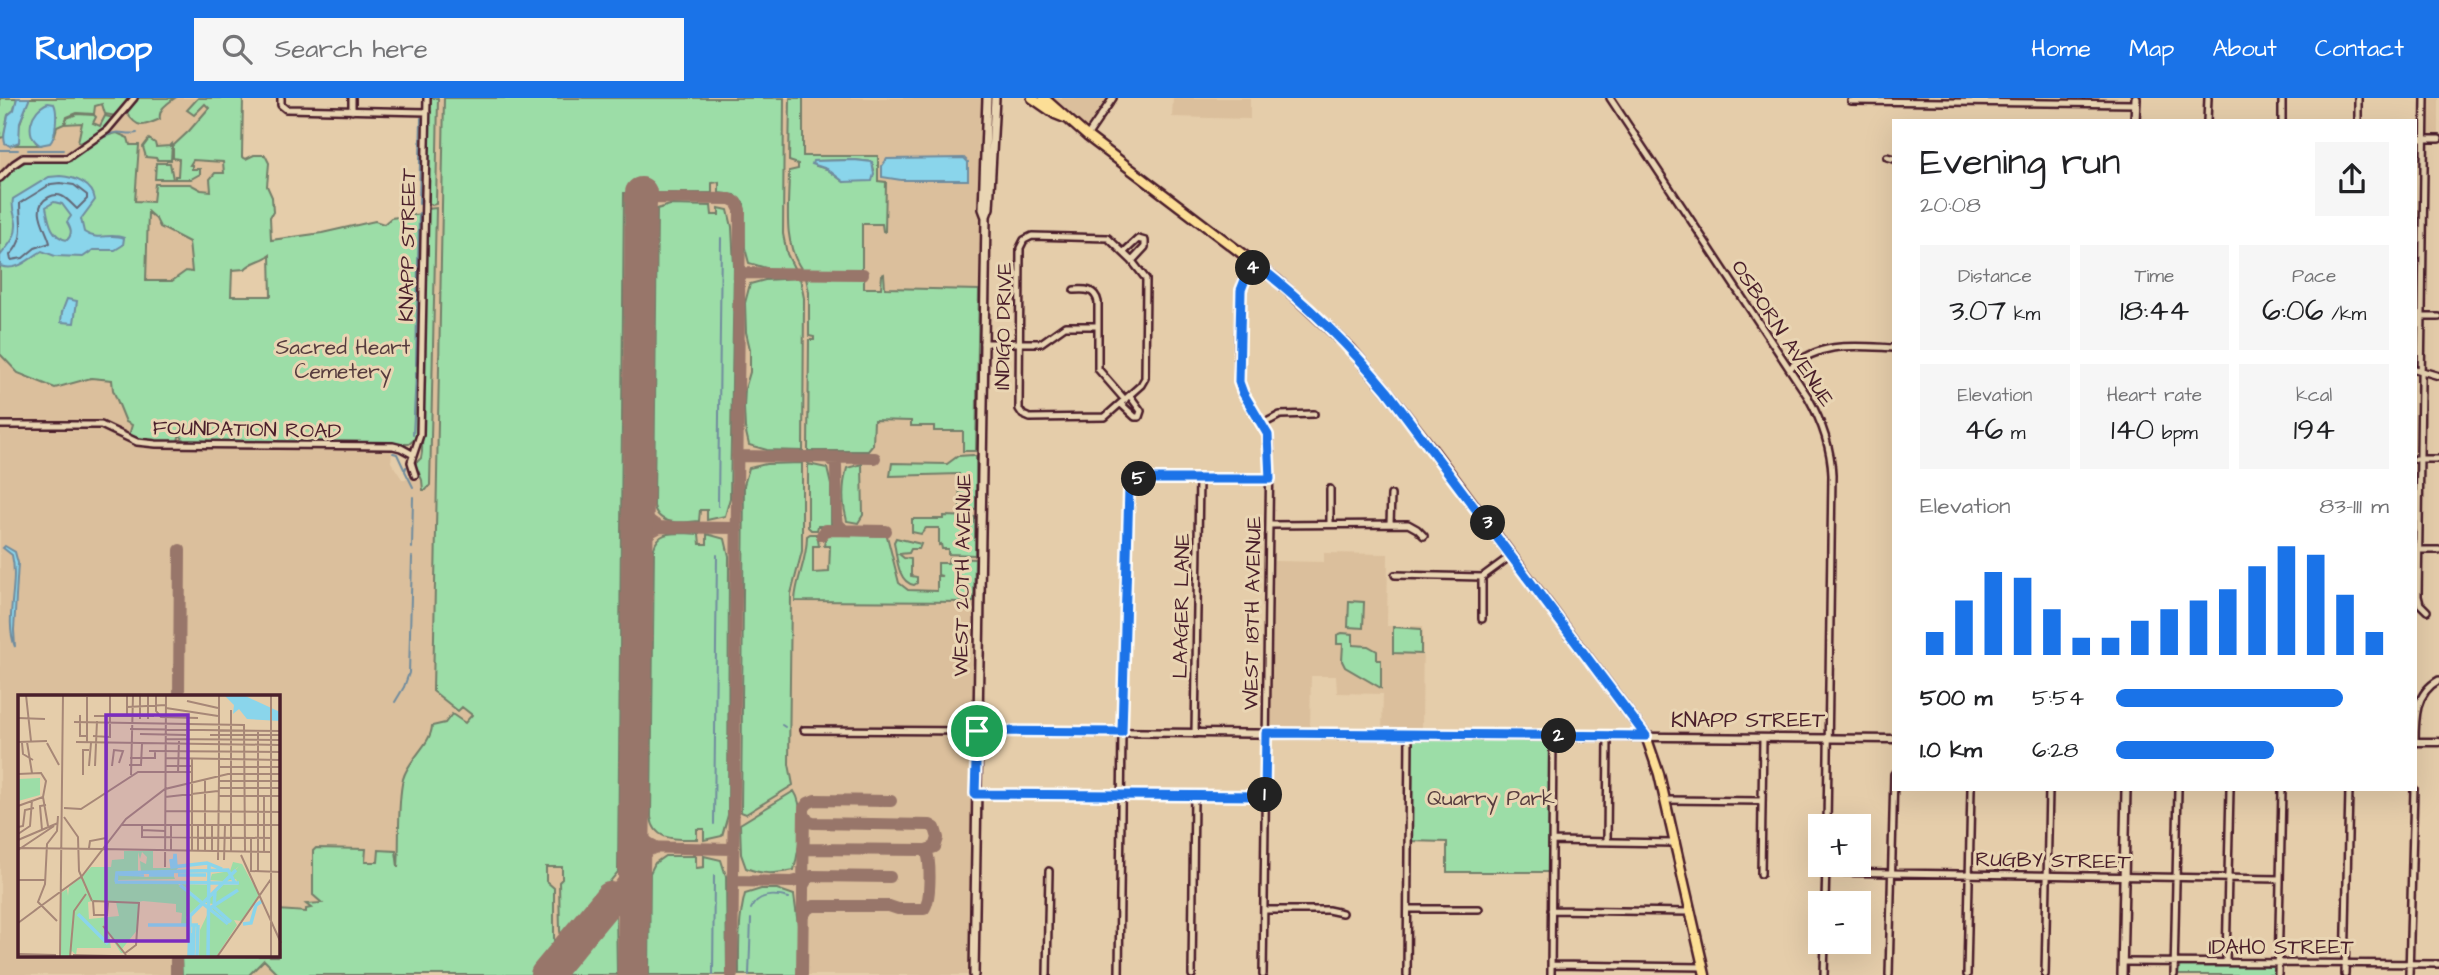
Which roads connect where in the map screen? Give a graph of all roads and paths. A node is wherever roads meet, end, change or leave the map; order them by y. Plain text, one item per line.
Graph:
1 (134, 98) edge
2 (281, 98) edge
3 (352, 98) edge
4 (427, 98) edge
5 (987, 98) edge
6 (995, 98) edge
7 (1032, 98) edge
8 (1044, 98) edge
9 (1113, 98) edge
10 (1610, 98) edge
11 (2208, 98) edge
12 (2282, 98) edge
13 (2358, 98) edge
14 (2426, 98) edge
15 (1883, 100) edge
16 (1851, 101) dead end
17 (2050, 101) edge
18 (2135, 101) edge
19 (352, 111) junction
20 (427, 112) junction
21 (1065, 118) junction
22 (2135, 119) edge
23 (2207, 119) edge
24 (2282, 119) edge
25 (2358, 119) edge
26 (1087, 136) junction
27 (2417, 139) edge
28 (2424, 139) junction
29 (2439, 139) edge
30 (1, 176) edge
31 (2417, 208) edge
32 (2423, 208) junction
33 (986, 217) junction
34 (1124, 252) junction
35 (1132, 261) junction
36 (1256, 264) junction
37 (1074, 290) dead end
38 (2422, 317) junction
39 (2439, 317) edge
40 (1097, 326) junction
41 (984, 343) junction
42 (1019, 344) junction
43 (1892, 348) edge
44 (1790, 368) junction
45 (2418, 370) edge
46 (2439, 376) edge
47 (1125, 400) junction
48 (1314, 414) dead end
49 (1263, 424) junction
50 (0, 425) edge
51 (412, 454) junction
52 (2418, 459) edge
53 (2439, 459) edge
54 (415, 475) dead end
55 (1199, 479) junction
56 (1270, 479) junction
57 (1330, 489) dead end
58 (1391, 495) dead end
59 (1330, 524) junction
60 (1391, 524) junction
61 (1270, 525) junction
62 (1424, 537) dead end
63 (2417, 550) edge
64 (2439, 550) edge
65 (1512, 555) junction
66 (1395, 575) dead end
67 (1482, 577) junction
68 (2427, 611) dead end
69 (1482, 619) dead end
70 (2439, 680) edge
71 (2417, 728) edge
72 (804, 730) dead end
73 (977, 731) junction
74 (1122, 732) junction
75 (1266, 733) junction
76 (1195, 734) junction
77 (1409, 735) junction
78 (1553, 736) junction
79 (1646, 736) junction
80 (1608, 737) junction
81 (1763, 738) junction
82 (1828, 738) junction
83 (1892, 739) edge
84 (2417, 743) edge
85 (2439, 743) edge
86 (1893, 791) edge
87 (1971, 791) edge
88 (2049, 791) edge
89 (2126, 791) edge
90 (2178, 791) edge
91 (2230, 791) edge
92 (2282, 791) edge
93 (2349, 791) edge
94 (2414, 791) edge
95 (975, 794) junction
96 (1121, 795) junction
97 (1194, 795) junction
98 (1265, 796) junction
99 (1665, 800) junction
100 (1762, 801) junction
101 (1827, 814) edge
102 (1552, 841) junction
103 (1606, 842) junction
104 (1674, 843) junction
105 (1049, 872) dead end
106 (1871, 873) edge
107 (1761, 874) dead end
108 (1891, 874) junction
109 (1970, 875) junction
110 (2047, 876) junction
111 (2124, 877) junction
112 (2176, 877) junction
113 (2228, 878) junction
114 (2280, 879) junction
115 (1408, 909) junction
116 (1479, 909) dead end
117 (1264, 910) junction
118 (1551, 910) junction
119 (1690, 912) junction
120 (1342, 913) dead end
121 (1825, 954) edge
122 (2123, 962) junction
123 (2226, 962) junction
124 (2278, 962) junction
125 (2174, 963) junction
126 (2346, 963) junction
127 (2410, 964) junction
128 (2439, 964) edge
129 (1551, 965) junction
130 (1704, 971) edge
131 (974, 975) edge
132 (1048, 975) edge
133 (1119, 975) edge
134 (1192, 975) edge
135 (1262, 975) edge
136 (1407, 975) edge
137 (1551, 975) edge
138 (1824, 975) edge
139 (1889, 975) edge
140 (1967, 975) edge
141 (2045, 975) edge
142 (2122, 975) edge
143 (2174, 975) edge
144 (2278, 975) edge
145 (2345, 975) edge
146 (2409, 975) edge

1 - 30 street
2 - 19 street
3 - 19 street
4 - 20 street, KNAPP STREET
5 - 33 main road, WEST 20TH AVENUE
6 - 33 main road, WEST 20TH AVENUE
7 - 21 main road
8 - 21 main road
9 - 26 street
10 - 44 street, OSBORN AVENUE
11 - 23 street
12 - 24 street
13 - 25 street
14 - 28 street
15 - 16 street
15 - 17 street
17 - 18 street
18 - 22 main road
19 - 20 street
20 - 51 street, KNAPP STREET
21 - 26 main road
26 - 36 main road
27 - 28 street
28 - 29 street
28 - 32 street
31 - 32 street
32 - 38 street
33 - 41 main road, WEST 20TH AVENUE
34 - 35 street, INDIGO DRIVE
34 - 35 street
34 - 42 street, INDIGO DRIVE
35 - 47 street, INDIGO DRIVE
36 - 49 street, WEST 18TH AVENUE
36 - 65 main road
37 - 40 street
38 - 39 street
38 - 45 street
40 - 42 street
40 - 47 street
41 - 42 street
41 - 73 main road, WEST 20TH AVENUE
42 - 47 street, INDIGO DRIVE
43 - 44 street
44 - 82 street, OSBORN AVENUE
45 - 46 street
45 - 52 street
48 - 49 street
49 - 56 street, WEST 18TH AVENUE
50 - 51 street, FOUNDATION ROAD
51 - 54 street, KNAPP STREET
52 - 53 street
52 - 63 street
55 - 56 street
55 - 74 street
55 - 76 street, LAAGER LANE
56 - 61 street, WEST 18TH AVENUE
57 - 59 street
58 - 60 street
59 - 60 street
59 - 61 street
60 - 62 street
61 - 75 street, WEST 18TH AVENUE
63 - 64 street
63 - 68 street
65 - 67 street
65 - 79 main road
66 - 67 street
67 - 69 street
70 - 71 street
72 - 73 street, KNAPP STREET
73 - 74 street, KNAPP STREET
73 - 95 main road, WEST 20TH AVENUE
74 - 76 street, KNAPP STREET
74 - 96 street
75 - 76 street, KNAPP STREET
75 - 77 street, KNAPP STREET
75 - 98 street, WEST 18TH AVENUE
77 - 78 street, KNAPP STREET
77 - 115 street
78 - 80 street, KNAPP STREET
78 - 102 street
79 - 80 street, KNAPP STREET
79 - 81 street, KNAPP STREET
79 - 99 main road
80 - 103 street
81 - 82 street, KNAPP STREET
81 - 100 street
82 - 83 street, KNAPP STREET
82 - 101 street, OSBORN AVENUE
84 - 85 street
86 - 108 street
87 - 109 street
88 - 110 street
89 - 111 main road
90 - 112 street
91 - 113 street
92 - 114 street
93 - 126 street
94 - 127 street
95 - 96 street
95 - 131 main road, WEST 20TH AVENUE
96 - 97 street
96 - 133 street
97 - 98 street
97 - 134 street
98 - 117 street, WEST 18TH AVENUE
99 - 100 street
99 - 104 main road
100 - 107 street
102 - 103 street
102 - 118 street
103 - 104 street
104 - 119 main road
105 - 132 street
106 - 108 street, RUGBY STREET
108 - 109 street, RUGBY STREET
108 - 139 street
109 - 110 street, RUGBY STREET
109 - 140 street
110 - 111 street, RUGBY STREET
110 - 141 street
111 - 112 street, RUGBY STREET
111 - 122 main road
112 - 113 street, RUGBY STREET
112 - 125 street
113 - 114 street, RUGBY STREET
113 - 123 street
114 - 124 street
115 - 116 street
115 - 136 street
117 - 120 street
117 - 135 street, WEST 18TH AVENUE
118 - 119 street
118 - 129 street
119 - 130 main road
121 - 138 street
122 - 125 street, IDAHO STREET
122 - 142 main road
123 - 124 street, IDAHO STREET
123 - 125 street, IDAHO STREET
124 - 126 street, IDAHO STREET
124 - 144 street
125 - 143 street
126 - 127 street, IDAHO STREET
126 - 145 street
127 - 128 street, IDAHO STREET
127 - 146 street
129 - 130 street
129 - 137 street

